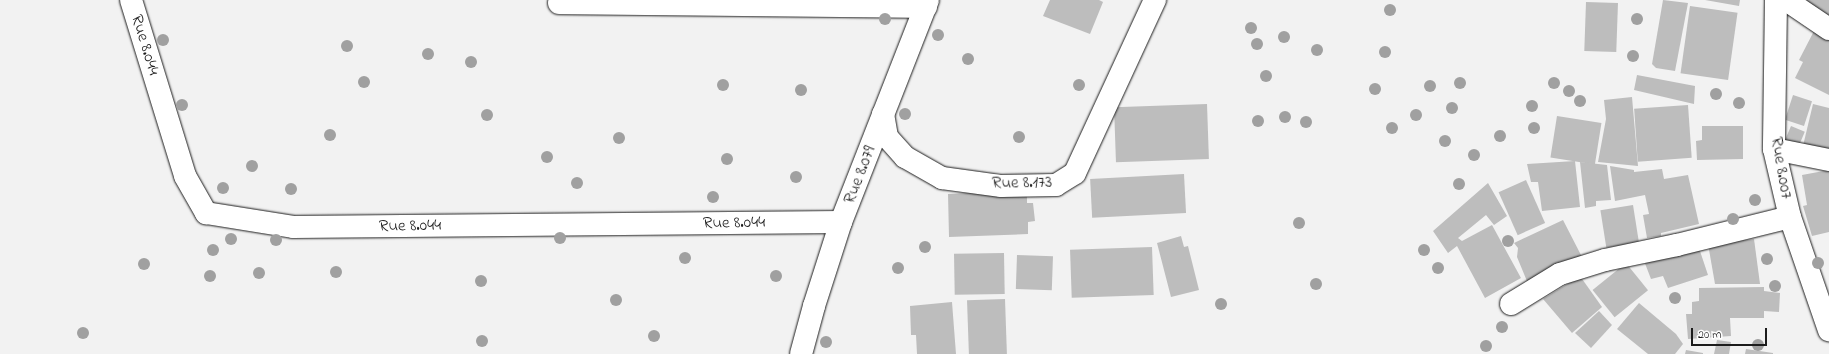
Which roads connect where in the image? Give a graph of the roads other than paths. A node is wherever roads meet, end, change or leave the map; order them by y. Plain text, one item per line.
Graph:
1 (131, 0) edge
2 (1155, 0) edge
3 (1776, 0) edge
4 (1786, 0) edge
5 (559, 3) dead end
6 (927, 3) edge
7 (1829, 29) edge
8 (883, 114) junction
9 (1774, 149) junction
10 (1829, 160) edge
11 (1790, 217) junction
12 (842, 222) junction
13 (1511, 304) dead end
14 (1829, 330) edge
15 (801, 354) edge

1 - 12 street, Rue 8.044
2 - 8 street, Rue 8.173
3 - 9 street, Rue 8.007
4 - 7 street
5 - 6 street
6 - 8 street, Rue 8.079
8 - 12 street, Rue 8.079
9 - 10 street
9 - 11 street, Rue 8.007
11 - 13 street
11 - 14 street, Rue 8.007
12 - 15 street, Rue 8.079

